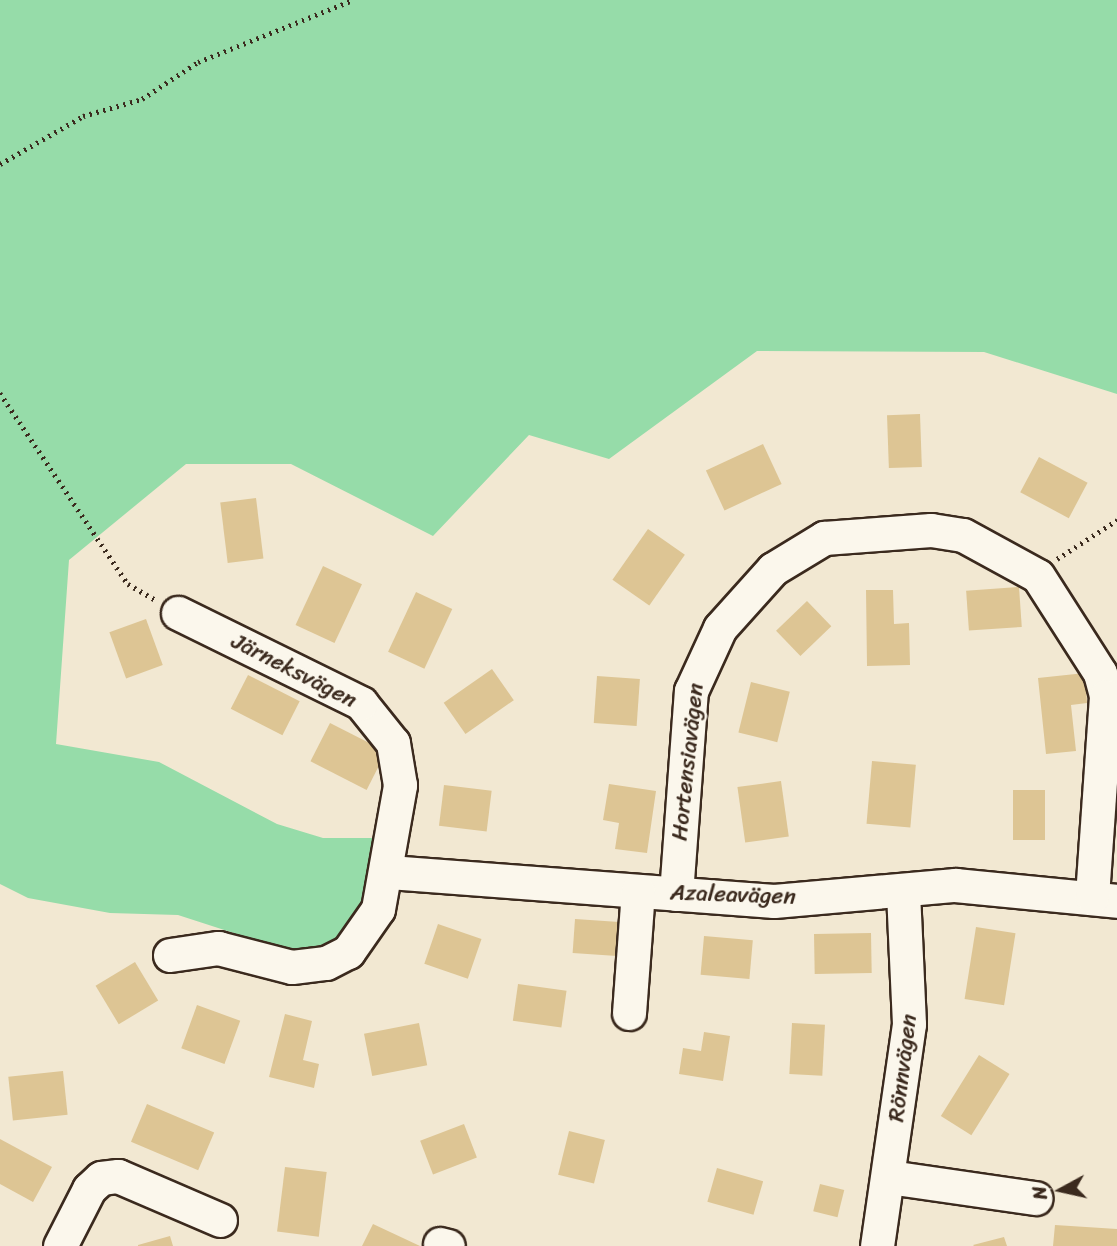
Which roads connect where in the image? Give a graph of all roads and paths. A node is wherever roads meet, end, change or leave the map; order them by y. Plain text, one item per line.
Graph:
1 (353, 0) edge
2 (0, 164) edge
3 (0, 394) edge
4 (1117, 520) edge
5 (1038, 576) junction
6 (178, 613) joint
7 (389, 872) junction
8 (903, 890) junction
9 (638, 891) junction
10 (676, 894) junction
11 (1105, 899) edge
12 (170, 956) dead end
13 (629, 1013) dead end
14 (889, 1177) junction
15 (1035, 1199) dead end
16 (220, 1220) dead end
17 (60, 1246) edge
18 (877, 1246) edge

1 - 2 path
3 - 6 path
4 - 5 path
5 - 10 street, Hortensiavägen
5 - 11 street, Hortensiavägen
6 - 7 street, Järneksvägen
7 - 9 street, Azaleavägen
7 - 12 street, Järneksvägen
8 - 10 street, Azaleavägen
8 - 11 street, Azaleavägen
8 - 14 street, Rönnvägen
9 - 10 street, Azaleavägen
9 - 13 street
14 - 15 street
14 - 18 street, Rönnvägen
16 - 17 street

